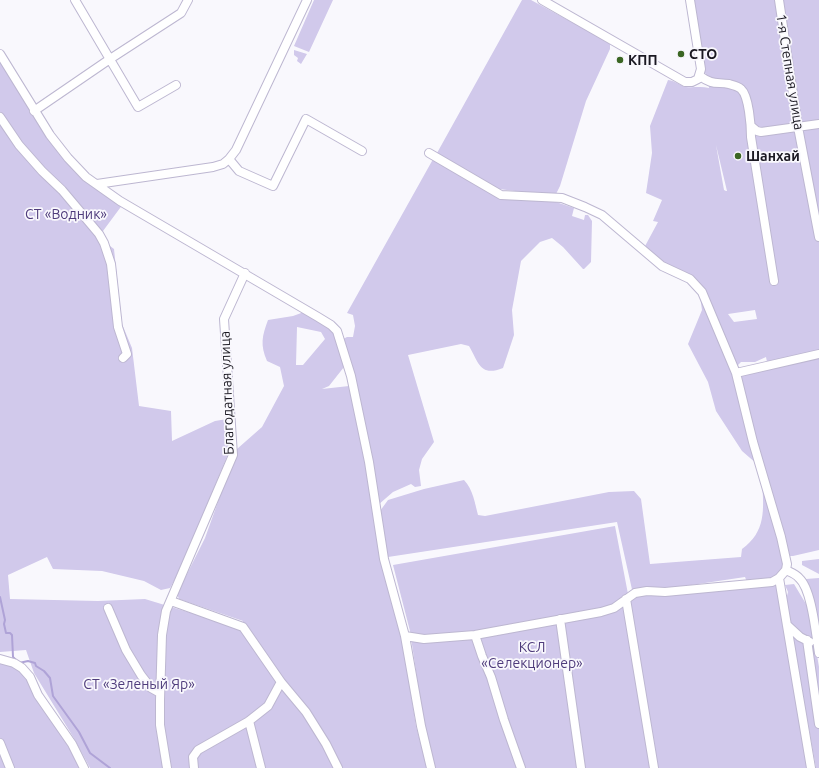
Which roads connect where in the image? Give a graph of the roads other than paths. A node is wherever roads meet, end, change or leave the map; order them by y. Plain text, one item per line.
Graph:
1 (75, 0) edge
2 (188, 0) edge
3 (307, 0) edge
4 (542, 0) edge
5 (690, 0) edge
6 (779, 0) edge
7 (0, 54) edge
8 (110, 59) junction
9 (700, 76) junction
10 (176, 85) dead end
11 (34, 111) junction
12 (0, 117) edge
13 (819, 124) edge
14 (751, 126) junction
15 (798, 127) junction
16 (362, 151) dead end
17 (429, 153) dead end
18 (229, 159) junction
19 (114, 182) junction
20 (97, 184) junction
21 (113, 195) junction
22 (819, 237) edge
23 (245, 273) junction
24 (774, 281) dead end
25 (819, 354) edge
26 (123, 358) dead end
27 (736, 373) junction
28 (786, 570) junction
29 (779, 578) junction
30 (626, 599) junction
31 (171, 601) junction
32 (108, 608) dead end
33 (560, 619) junction
34 (787, 625) junction
35 (475, 635) junction
36 (405, 636) junction
37 (807, 640) junction
38 (819, 650) edge
39 (0, 659) edge
40 (281, 682) junction
41 (160, 693) junction
42 (249, 721) junction
43 (819, 724) edge
44 (0, 743) edge
45 (10, 768) edge
46 (84, 768) edge
47 (167, 768) edge
48 (194, 768) edge
49 (261, 768) edge
50 (338, 768) edge
51 (431, 768) edge
52 (521, 768) edge
53 (581, 768) edge
54 (654, 768) edge
55 (812, 768) edge

1 - 8 street
2 - 8 street
3 - 18 street
4 - 9 street
5 - 9 street
6 - 15 street, 1-я Степная улица
7 - 11 street
8 - 10 street
8 - 11 street
9 - 14 street
11 - 20 street
12 - 26 street
13 - 15 street
14 - 15 street
14 - 24 street
15 - 22 street, 1-я Степная улица
16 - 18 street
17 - 27 street
18 - 19 street
19 - 20 street
19 - 21 street
20 - 21 street
21 - 23 street
23 - 31 street, Благодатная улица
23 - 36 street
25 - 27 street
27 - 28 street
28 - 29 street
28 - 38 street
29 - 30 street
29 - 34 street
30 - 33 street
30 - 54 street
31 - 40 street
31 - 41 street, Благодатная улица
32 - 41 street
33 - 35 street
33 - 53 street
34 - 37 street
34 - 55 street
35 - 36 street
35 - 52 street
36 - 51 street
37 - 38 street
37 - 43 street
39 - 46 street
40 - 42 street
40 - 50 street
41 - 47 street, Благодатная улица
42 - 48 street
42 - 49 street
44 - 45 street

